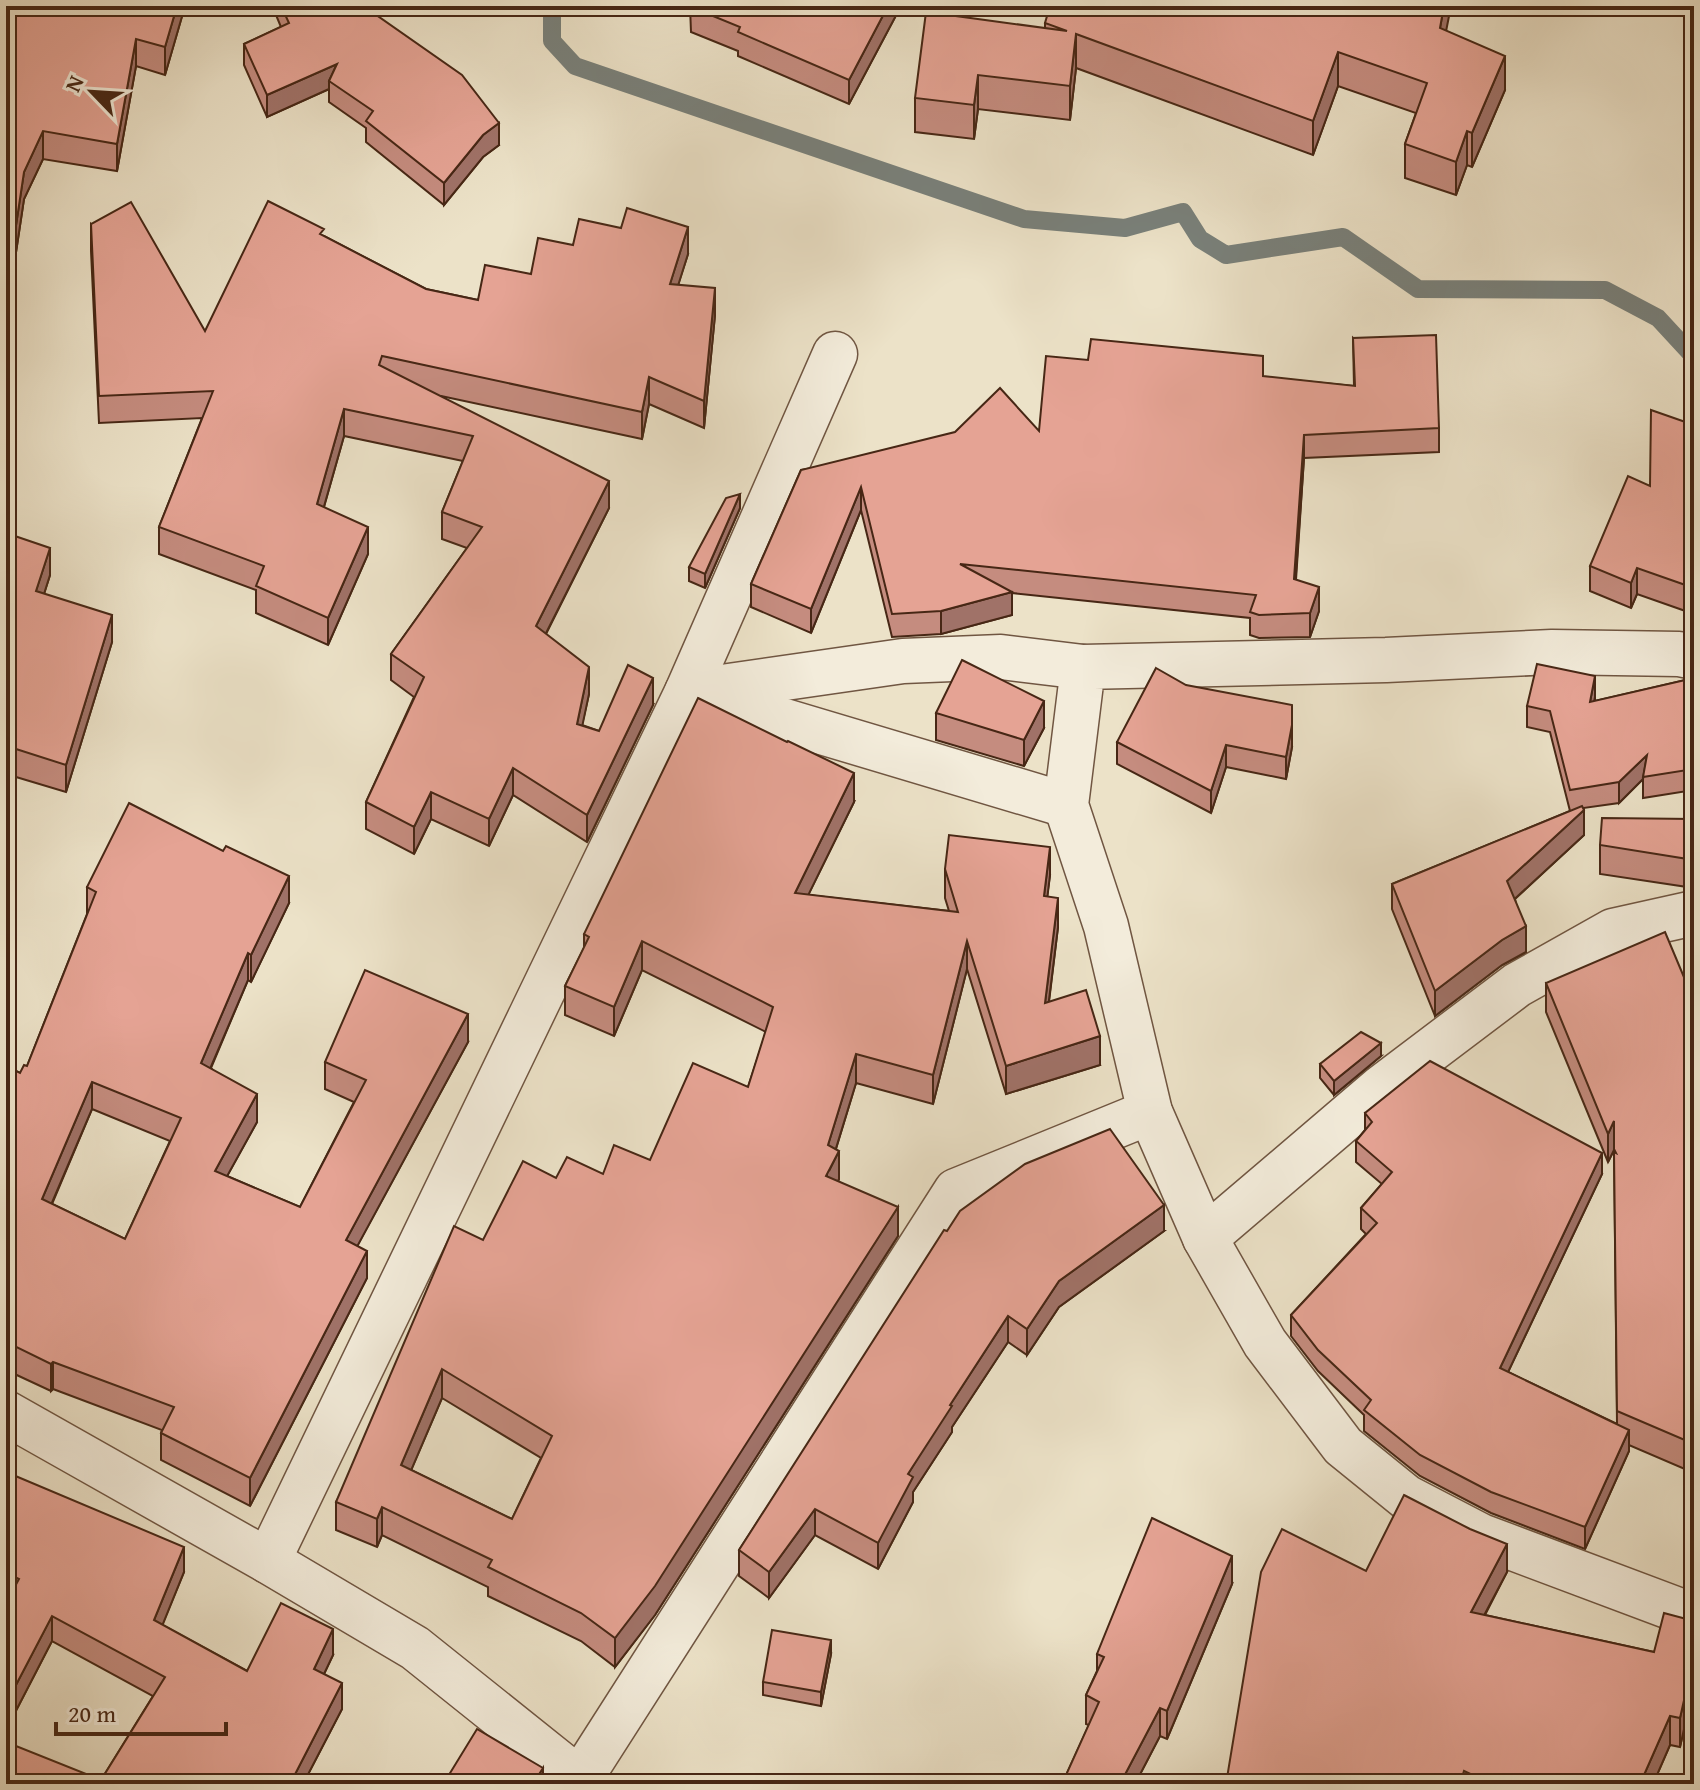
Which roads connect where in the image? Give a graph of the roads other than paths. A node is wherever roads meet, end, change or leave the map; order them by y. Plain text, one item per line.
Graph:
1 (835, 354) dead end
2 (1694, 657) edge
3 (1083, 667) junction
4 (687, 692) junction
5 (1066, 805) junction
6 (1694, 913) edge
7 (1150, 1112) junction
8 (1205, 1238) junction
9 (6, 1413) edge
10 (268, 1561) junction
11 (1694, 1616) edge
12 (582, 1782) edge

1 - 4 street
2 - 3 street
3 - 4 street
3 - 5 street
4 - 5 street
4 - 10 street
5 - 7 street
6 - 8 street
7 - 8 street
7 - 12 street
8 - 11 street
9 - 10 street
10 - 12 street

